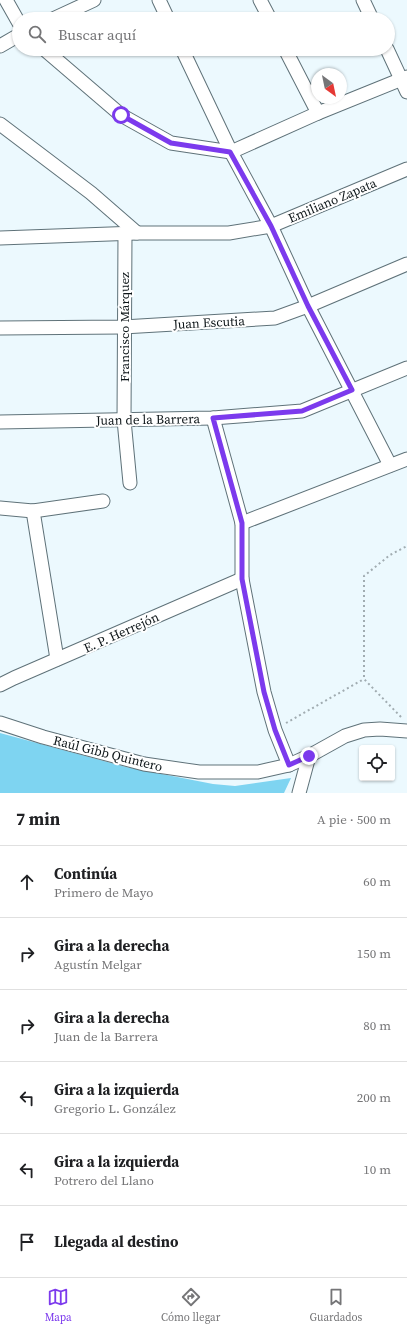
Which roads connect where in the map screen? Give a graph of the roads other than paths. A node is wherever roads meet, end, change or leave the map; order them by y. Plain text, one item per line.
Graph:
1 (6, 0) edge
2 (94, 0) edge
3 (159, 0) edge
4 (260, 0) edge
5 (363, 0) edge
6 (13, 12) edge
7 (68, 12) edge
8 (165, 12) edge
9 (266, 12) edge
10 (369, 12) edge
11 (12, 39) edge
12 (0, 46) edge
13 (52, 56) edge
14 (185, 56) edge
15 (289, 56) edge
16 (390, 56) edge
17 (405, 83) edge
18 (318, 113) junction
19 (0, 124) edge
20 (230, 152) junction
21 (407, 168) edge
22 (271, 226) junction
23 (131, 233) junction
24 (0, 238) edge
25 (407, 264) edge
26 (308, 306) junction
27 (124, 327) junction
28 (0, 328) edge
29 (407, 368) edge
30 (352, 390) junction
31 (213, 418) junction
32 (124, 420) junction
33 (0, 422) edge
34 (407, 459) edge
35 (390, 465) junction
36 (130, 483) dead end
37 (104, 501) dead end
38 (0, 508) edge
39 (33, 510) junction
40 (242, 523) junction
41 (242, 579) junction
42 (57, 660) junction
43 (0, 685) edge
44 (0, 723) edge
45 (407, 731) edge
46 (309, 756) junction
47 (289, 765) junction
48 (299, 793) edge

1 - 6 street
2 - 7 street
3 - 8 street
4 - 9 street
5 - 10 street
11 - 12 street
13 - 20 street
14 - 20 street
15 - 18 street
16 - 17 street
17 - 18 street
18 - 20 street
19 - 23 street
20 - 22 street
21 - 22 street, Emiliano Zapata
22 - 23 street, Emiliano Zapata
22 - 26 street
23 - 24 street, Emiliano Zapata
23 - 27 street, Francisco Márquez
25 - 26 street, Juan Escutia
26 - 27 street, Juan Escutia
26 - 30 street
27 - 28 street, Juan Escutia
27 - 32 street, Francisco Márquez
29 - 30 street, Juan de la Barrera
30 - 31 street, Juan de la Barrera
30 - 35 street
31 - 32 street, Juan de la Barrera
31 - 40 street
32 - 33 street, Juan de la Barrera
32 - 36 street, Francisco Márquez
34 - 35 street
35 - 40 street
37 - 39 street
38 - 39 street
39 - 42 street
40 - 41 street
41 - 42 street, E. P. Herrejón
41 - 47 street
42 - 43 street, E. P. Herrejón
44 - 47 street, Raúl Gibb Quintero
45 - 46 street, Raúl Gibb Quintero
46 - 47 street, Raúl Gibb Quintero
46 - 48 street

